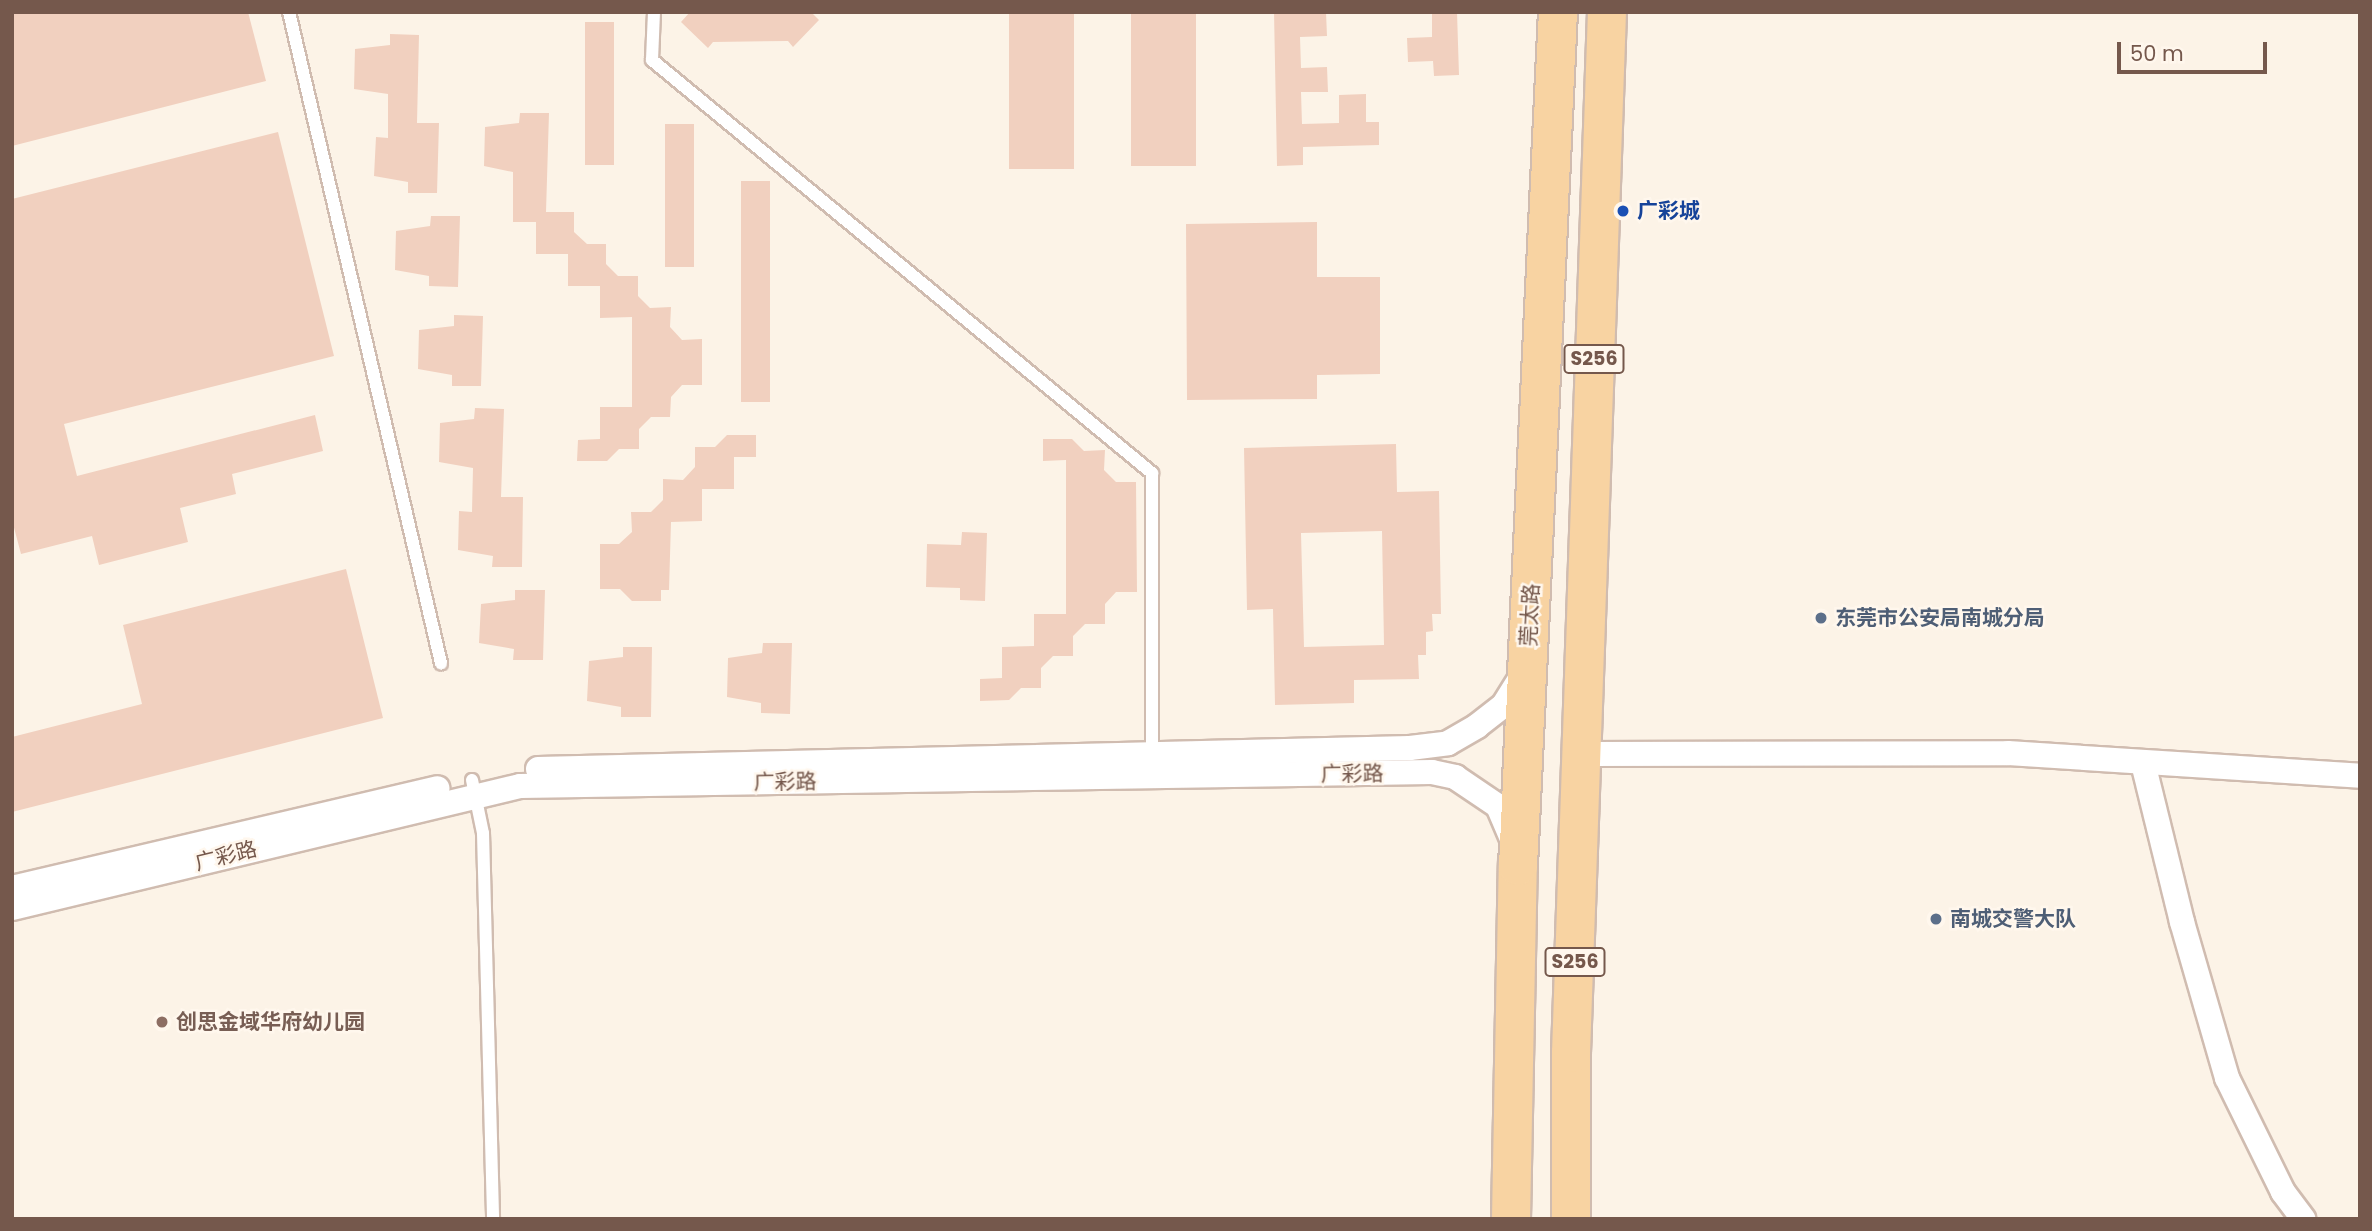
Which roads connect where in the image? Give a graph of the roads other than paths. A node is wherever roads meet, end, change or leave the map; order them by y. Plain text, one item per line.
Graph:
1 (289, 12) edge
2 (654, 12) edge
3 (1558, 12) edge
4 (1607, 12) edge
5 (1528, 662) junction
6 (441, 663) dead end
7 (1583, 754) junction
8 (2143, 763) junction
9 (1153, 766) junction
10 (2360, 776) edge
11 (475, 788) junction
12 (1518, 866) junction
13 (12, 888) edge
14 (12, 908) edge
15 (493, 1219) edge
16 (1511, 1219) edge
17 (1570, 1219) edge
18 (2303, 1219) edge

1 - 6 lane
2 - 9 lane
3 - 5 main road, 莞太路 / S256
4 - 7 main road, S256
5 - 9 street, 广彩路
5 - 12 main road, 莞太路 / S256
7 - 8 street
7 - 17 main road, S256
8 - 10 street
8 - 18 street
9 - 11 street, 广彩路
9 - 12 street, 广彩路
11 - 13 street, 广彩路
11 - 14 street, 广彩路
11 - 15 lane
12 - 16 main road, 莞太路 / S256

